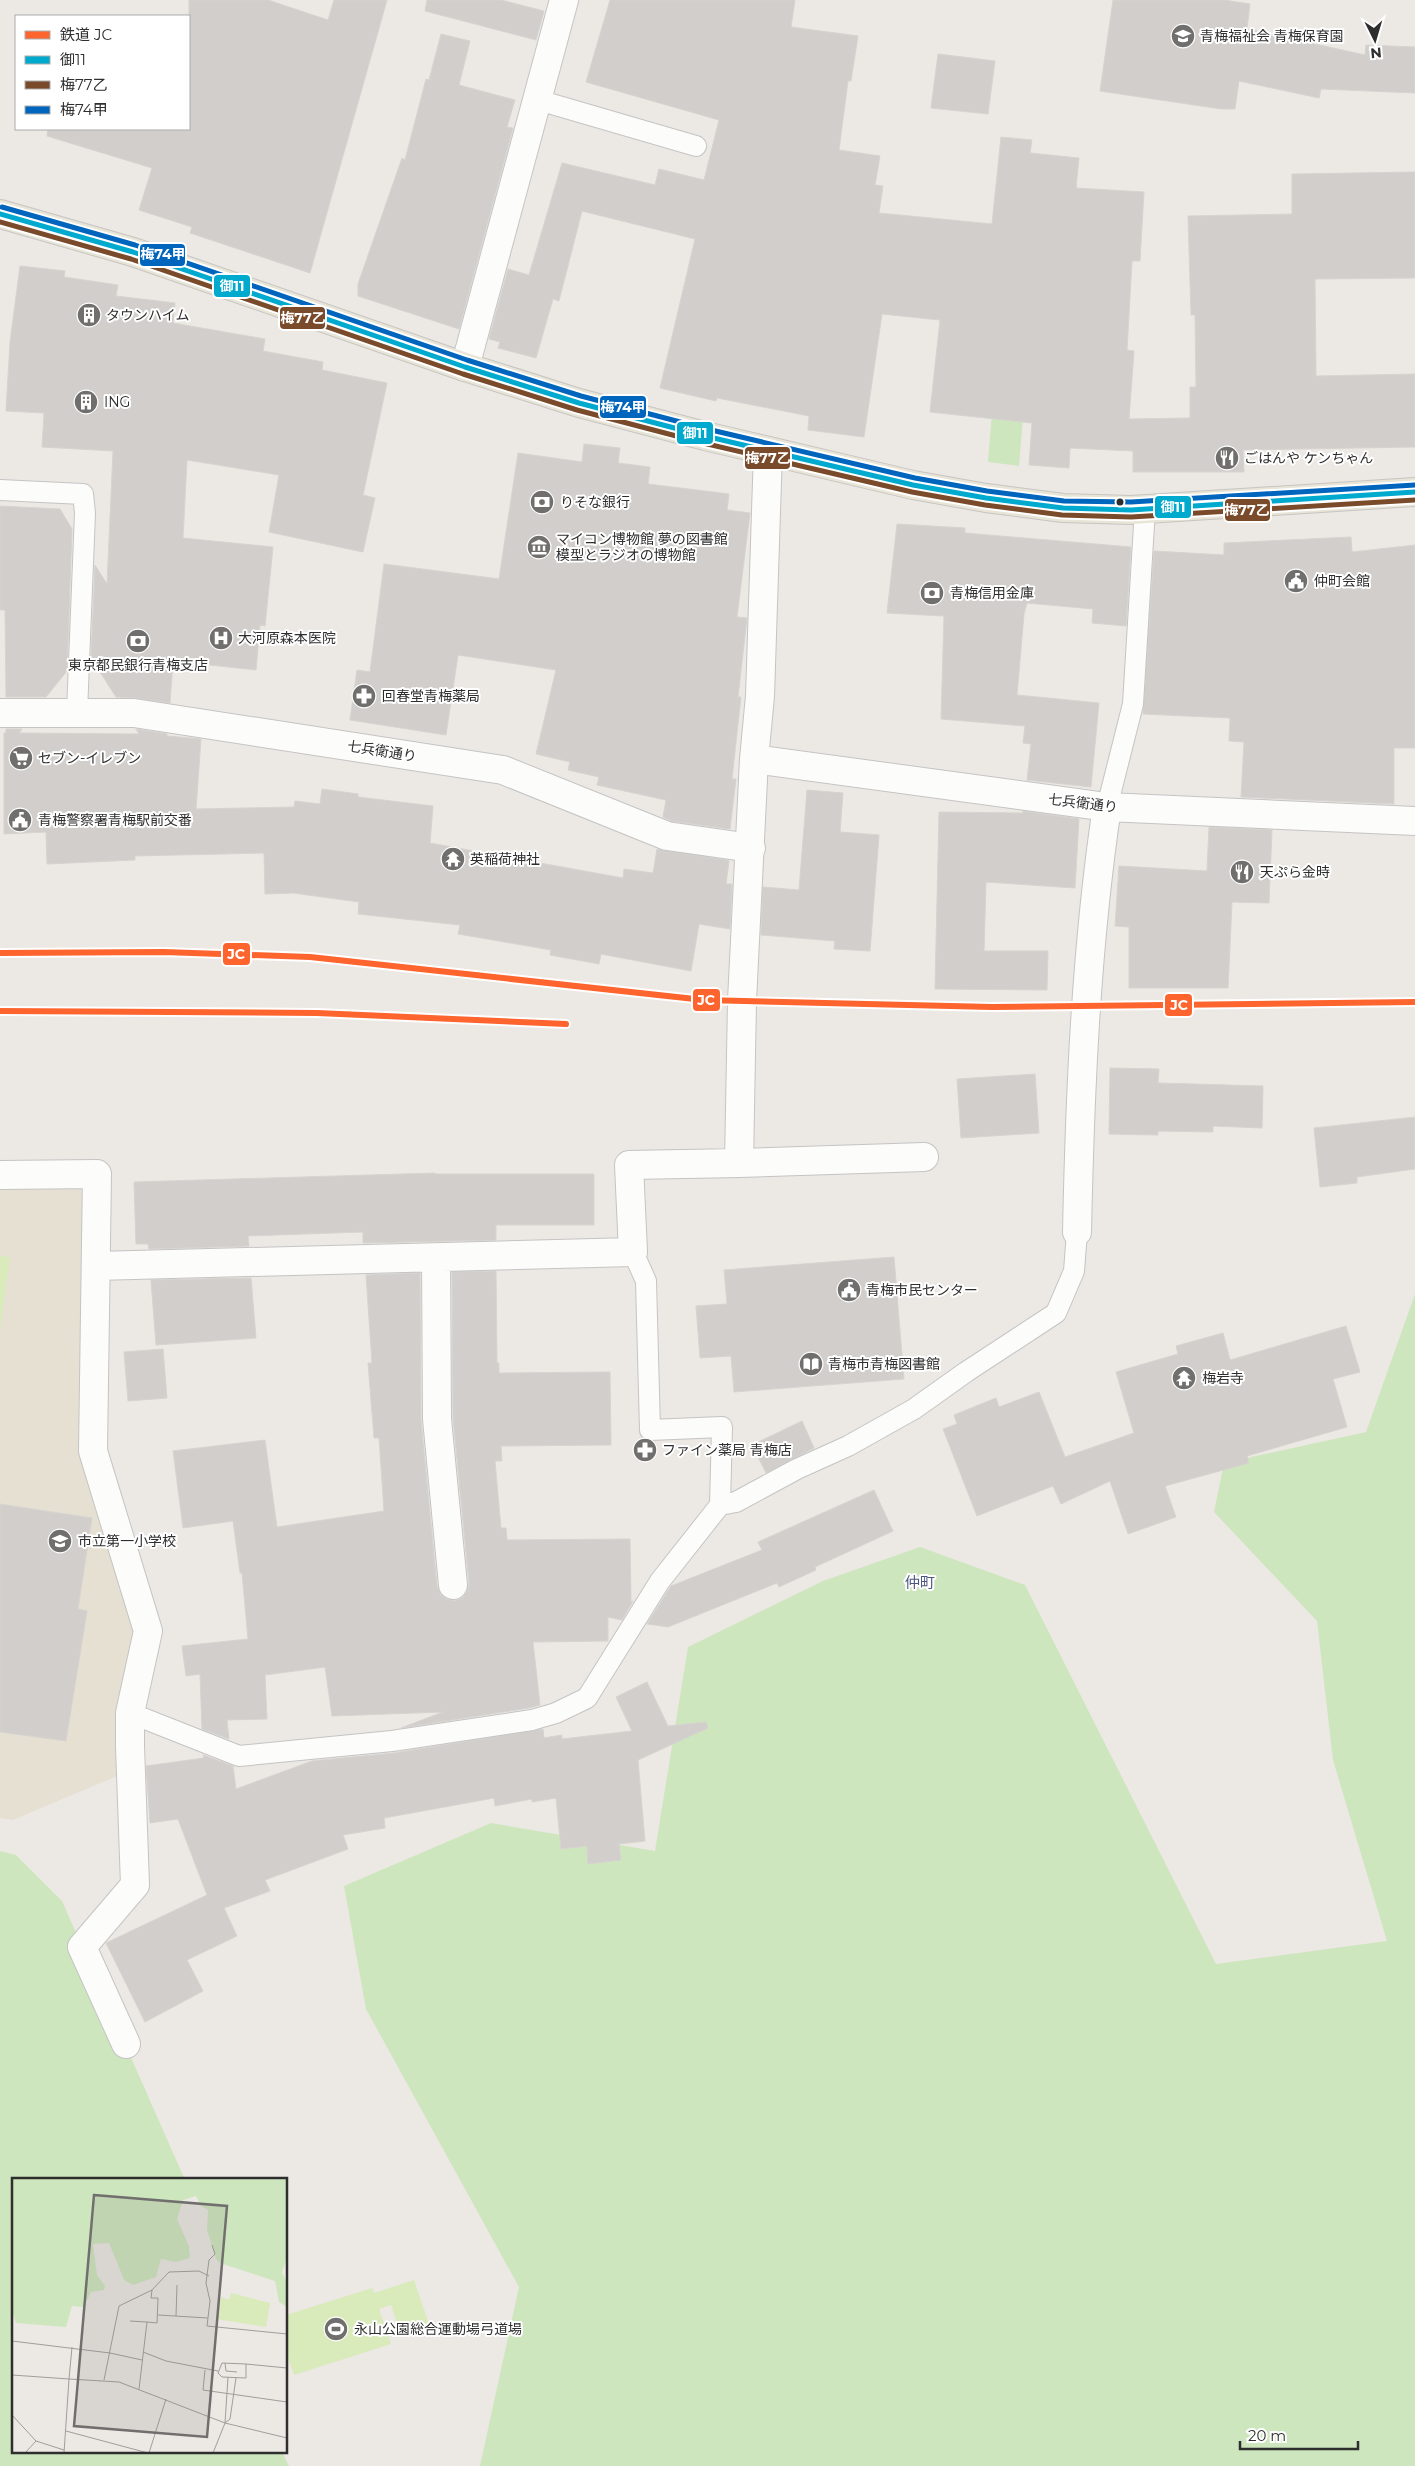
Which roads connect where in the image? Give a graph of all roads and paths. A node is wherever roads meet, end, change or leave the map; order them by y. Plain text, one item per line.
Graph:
1 (564, 0) edge
2 (538, 100) junction
3 (696, 146) dead end
4 (0, 214) edge
5 (465, 367) junction
6 (768, 451) junction
7 (0, 490) edge
8 (1415, 492) edge
9 (1145, 509) junction
10 (77, 712) junction
11 (0, 713) edge
12 (754, 759) junction
13 (1107, 807) junction
14 (1415, 822) edge
15 (751, 848) junction
16 (924, 1157) dead end
17 (739, 1163) junction
18 (0, 1175) edge
19 (1077, 1232) joint
20 (633, 1252) junction
21 (436, 1258) junction
22 (96, 1266) junction
23 (720, 1505) junction
24 (453, 1585) dead end
25 (130, 1713) junction
26 (126, 2044) dead end

1 - 2 street
2 - 3 lane
2 - 5 street
4 - 5 main road
5 - 6 main road
6 - 9 main road
6 - 12 street
7 - 10 lane
8 - 9 main road
9 - 13 lane
10 - 11 street, 七兵衛通り
10 - 15 street, 七兵衛通り
12 - 13 street, 七兵衛通り
12 - 15 street
13 - 14 street, 七兵衛通り
13 - 19 street
15 - 17 street
16 - 17 street
17 - 20 street
18 - 22 street
19 - 23 lane
20 - 21 street
20 - 23 lane
21 - 22 street
21 - 24 street
22 - 25 street
23 - 25 lane
25 - 26 street

